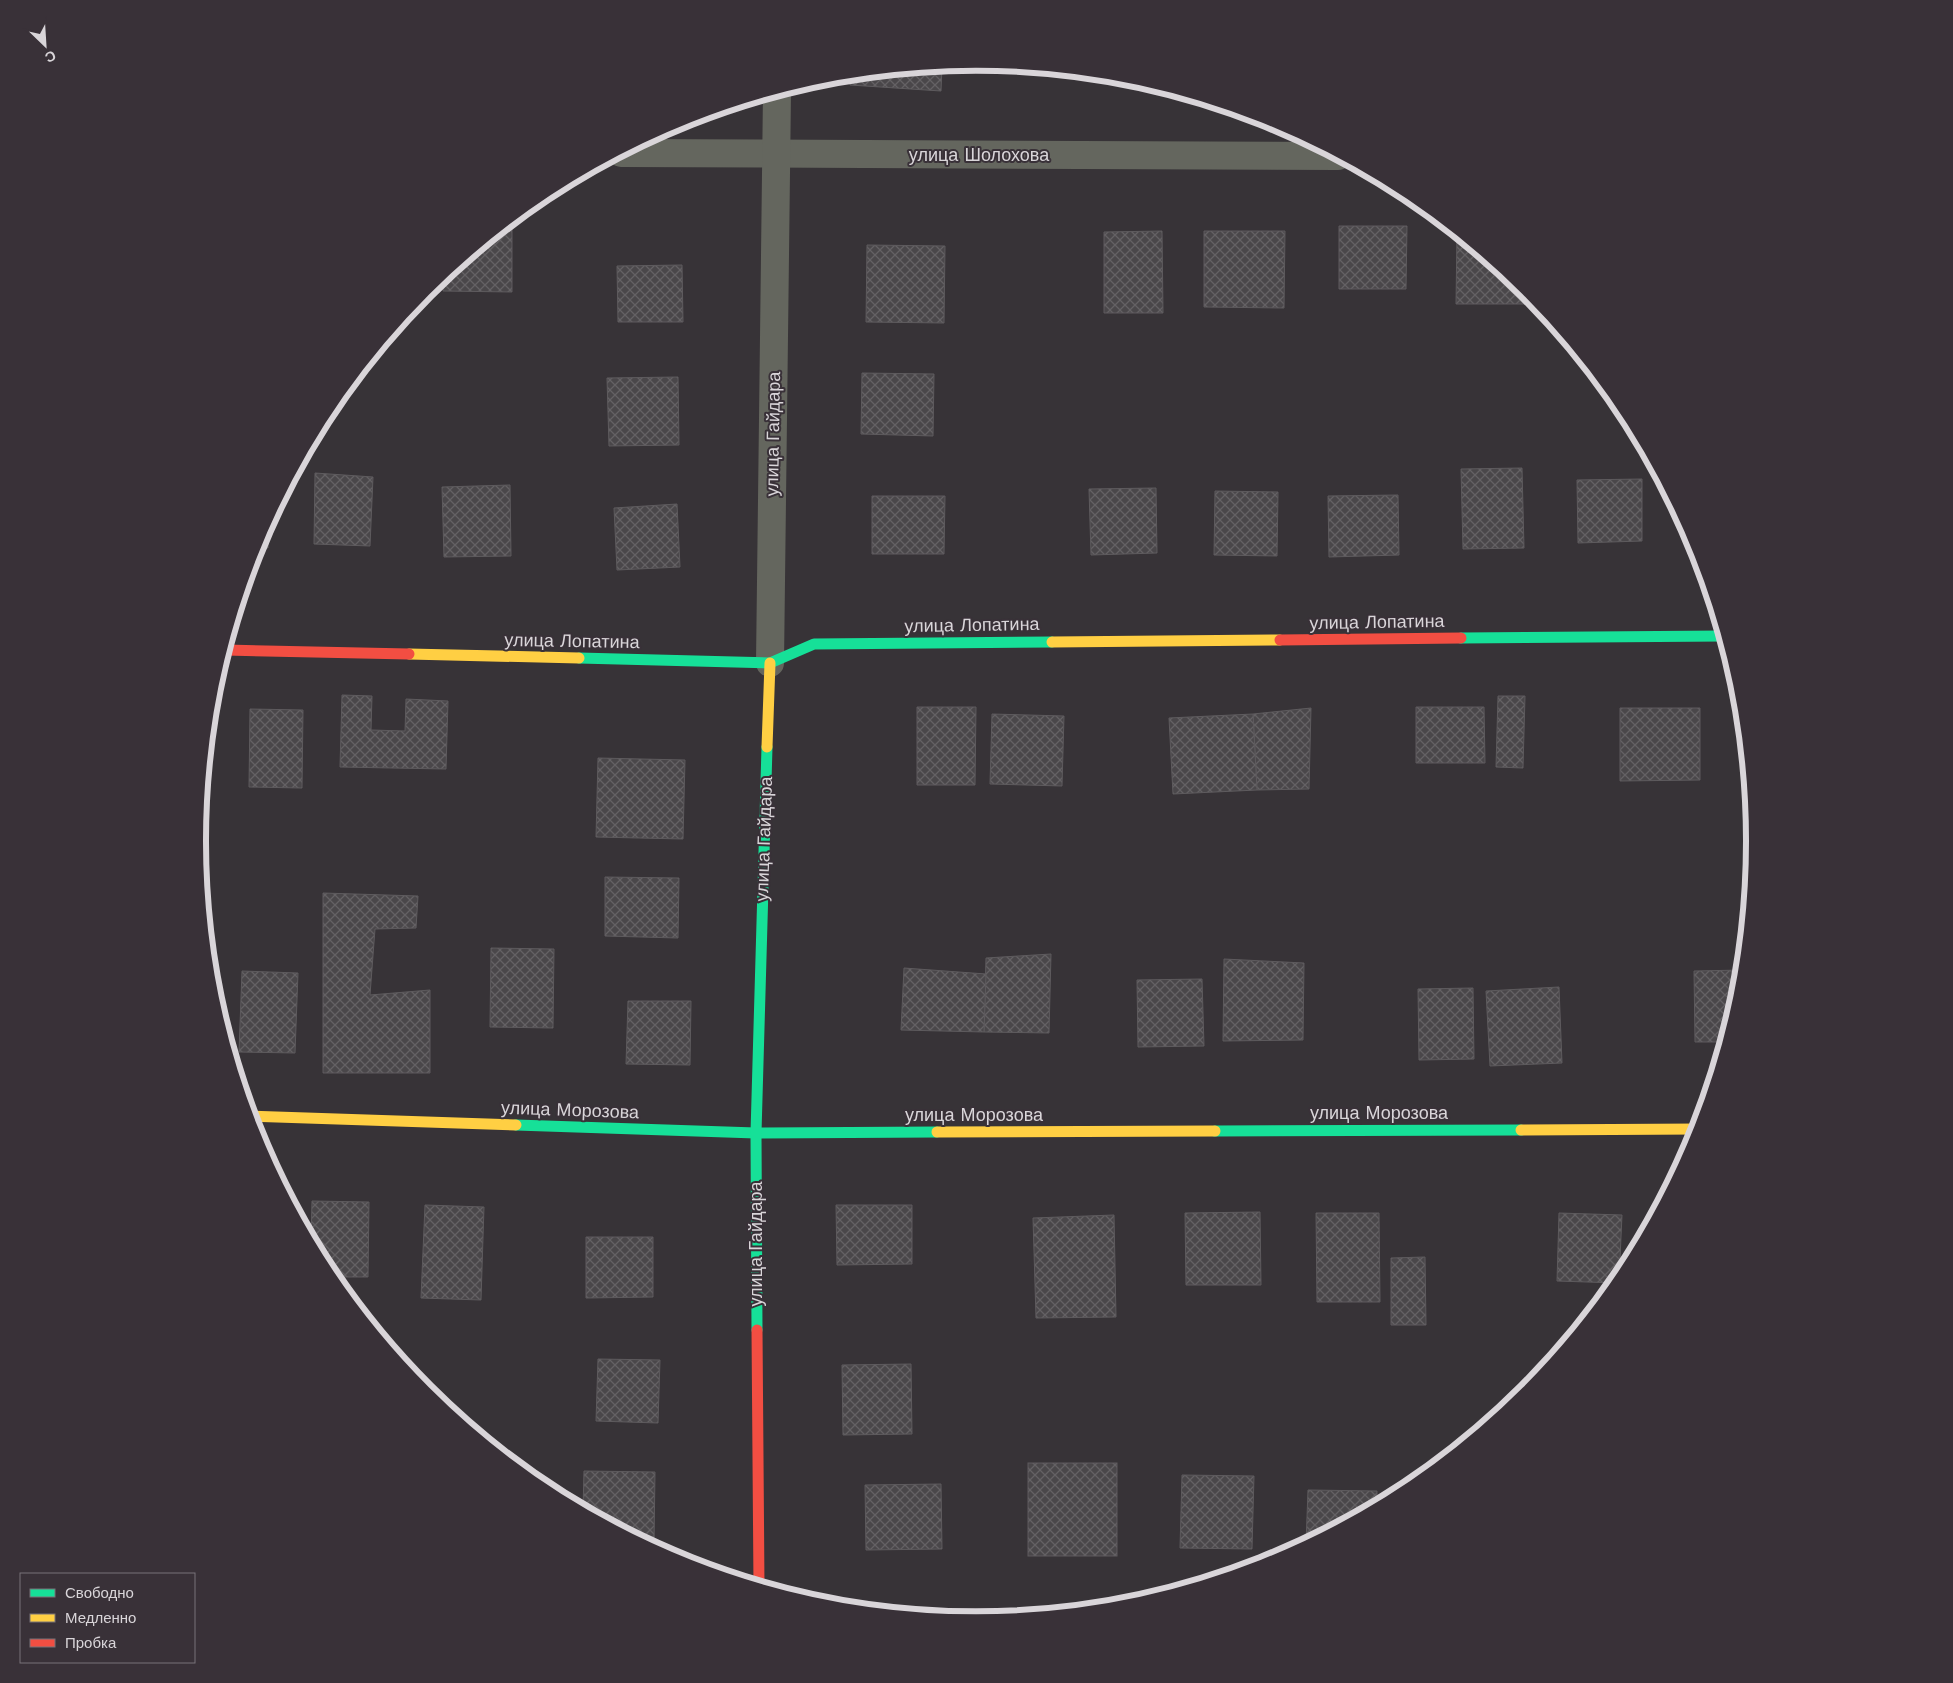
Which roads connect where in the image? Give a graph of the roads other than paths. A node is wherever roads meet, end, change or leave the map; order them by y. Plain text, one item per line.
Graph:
1 (777, 97) edge
2 (632, 153) edge
3 (776, 154) junction
4 (1327, 156) edge
5 (1719, 636) edge
6 (230, 650) edge
7 (770, 663) junction
8 (257, 1116) edge
9 (1691, 1129) edge
10 (756, 1134) junction
11 (758, 1580) edge

1 - 3 street, улица Гайдара
2 - 3 street, улица Шолохова
3 - 4 street, улица Шолохова
3 - 7 street, улица Гайдара
5 - 7 street, улица Лопатина
6 - 7 street, улица Лопатина
7 - 10 street, улица Гайдара
8 - 10 street, улица Морозова
9 - 10 street, улица Морозова
10 - 11 street, улица Гайдара

